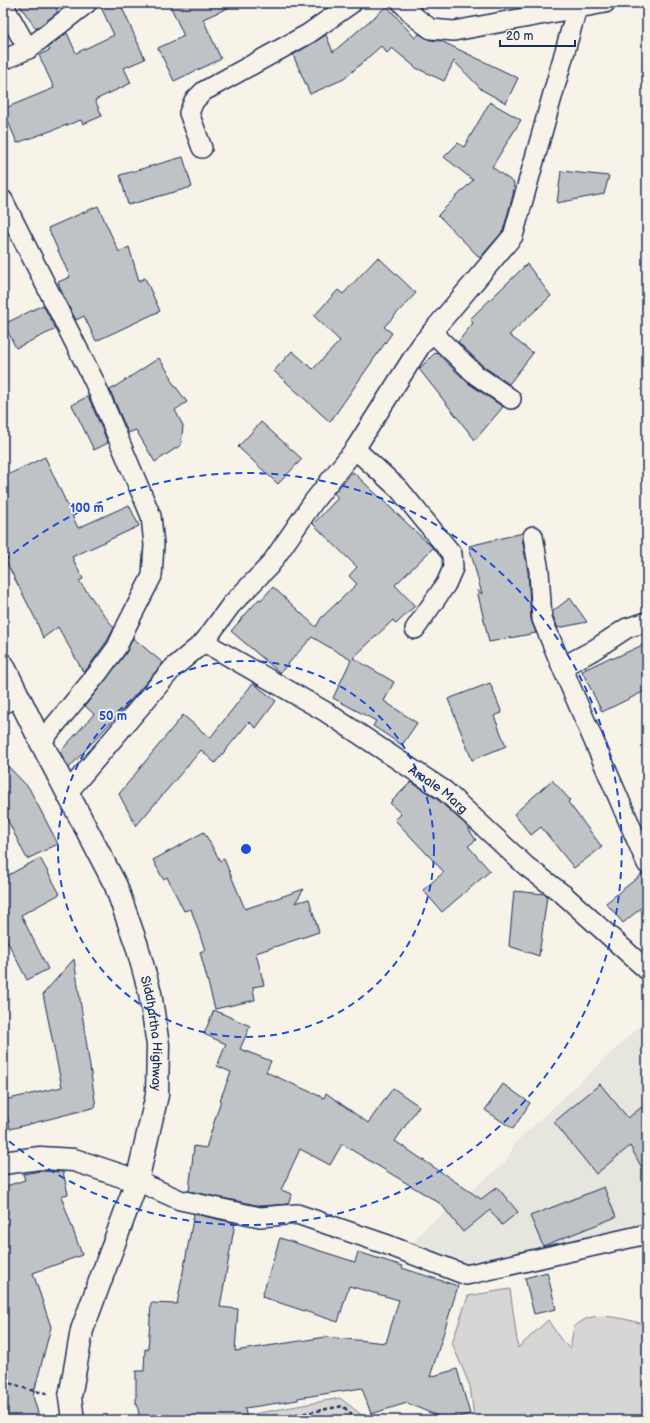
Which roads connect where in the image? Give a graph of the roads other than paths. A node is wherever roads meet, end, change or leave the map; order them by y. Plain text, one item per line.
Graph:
1 (6, 3) edge
2 (87, 3) edge
3 (352, 3) edge
4 (402, 3) edge
5 (605, 3) edge
6 (576, 8) junction
7 (28, 49) junction
8 (3, 60) edge
9 (202, 148) dead end
10 (3, 200) edge
11 (432, 332) junction
12 (511, 399) dead end
13 (355, 449) junction
14 (533, 536) dead end
15 (647, 622) edge
16 (415, 629) dead end
17 (204, 642) junction
18 (3, 665) edge
19 (562, 667) junction
20 (11, 700) edge
21 (41, 742) junction
22 (68, 792) junction
23 (647, 864) edge
24 (647, 970) edge
25 (3, 1163) edge
26 (137, 1182) junction
27 (647, 1234) edge
28 (73, 1420) edge

1 - 7 street
2 - 7 street
3 - 9 street
4 - 6 street
5 - 6 street
6 - 11 street
7 - 8 street
10 - 21 street
11 - 12 street
11 - 13 street
13 - 16 street
13 - 17 street
14 - 19 street
15 - 19 street
17 - 22 street
17 - 24 street, Amale Marg
18 - 20 main road, Siddhartha Highway
19 - 23 street
20 - 21 main road, Siddhartha Highway
21 - 22 main road, Siddhartha Highway
22 - 26 main road, Siddhartha Highway
25 - 26 main road
26 - 27 street
26 - 28 main road, Siddhartha Highway

